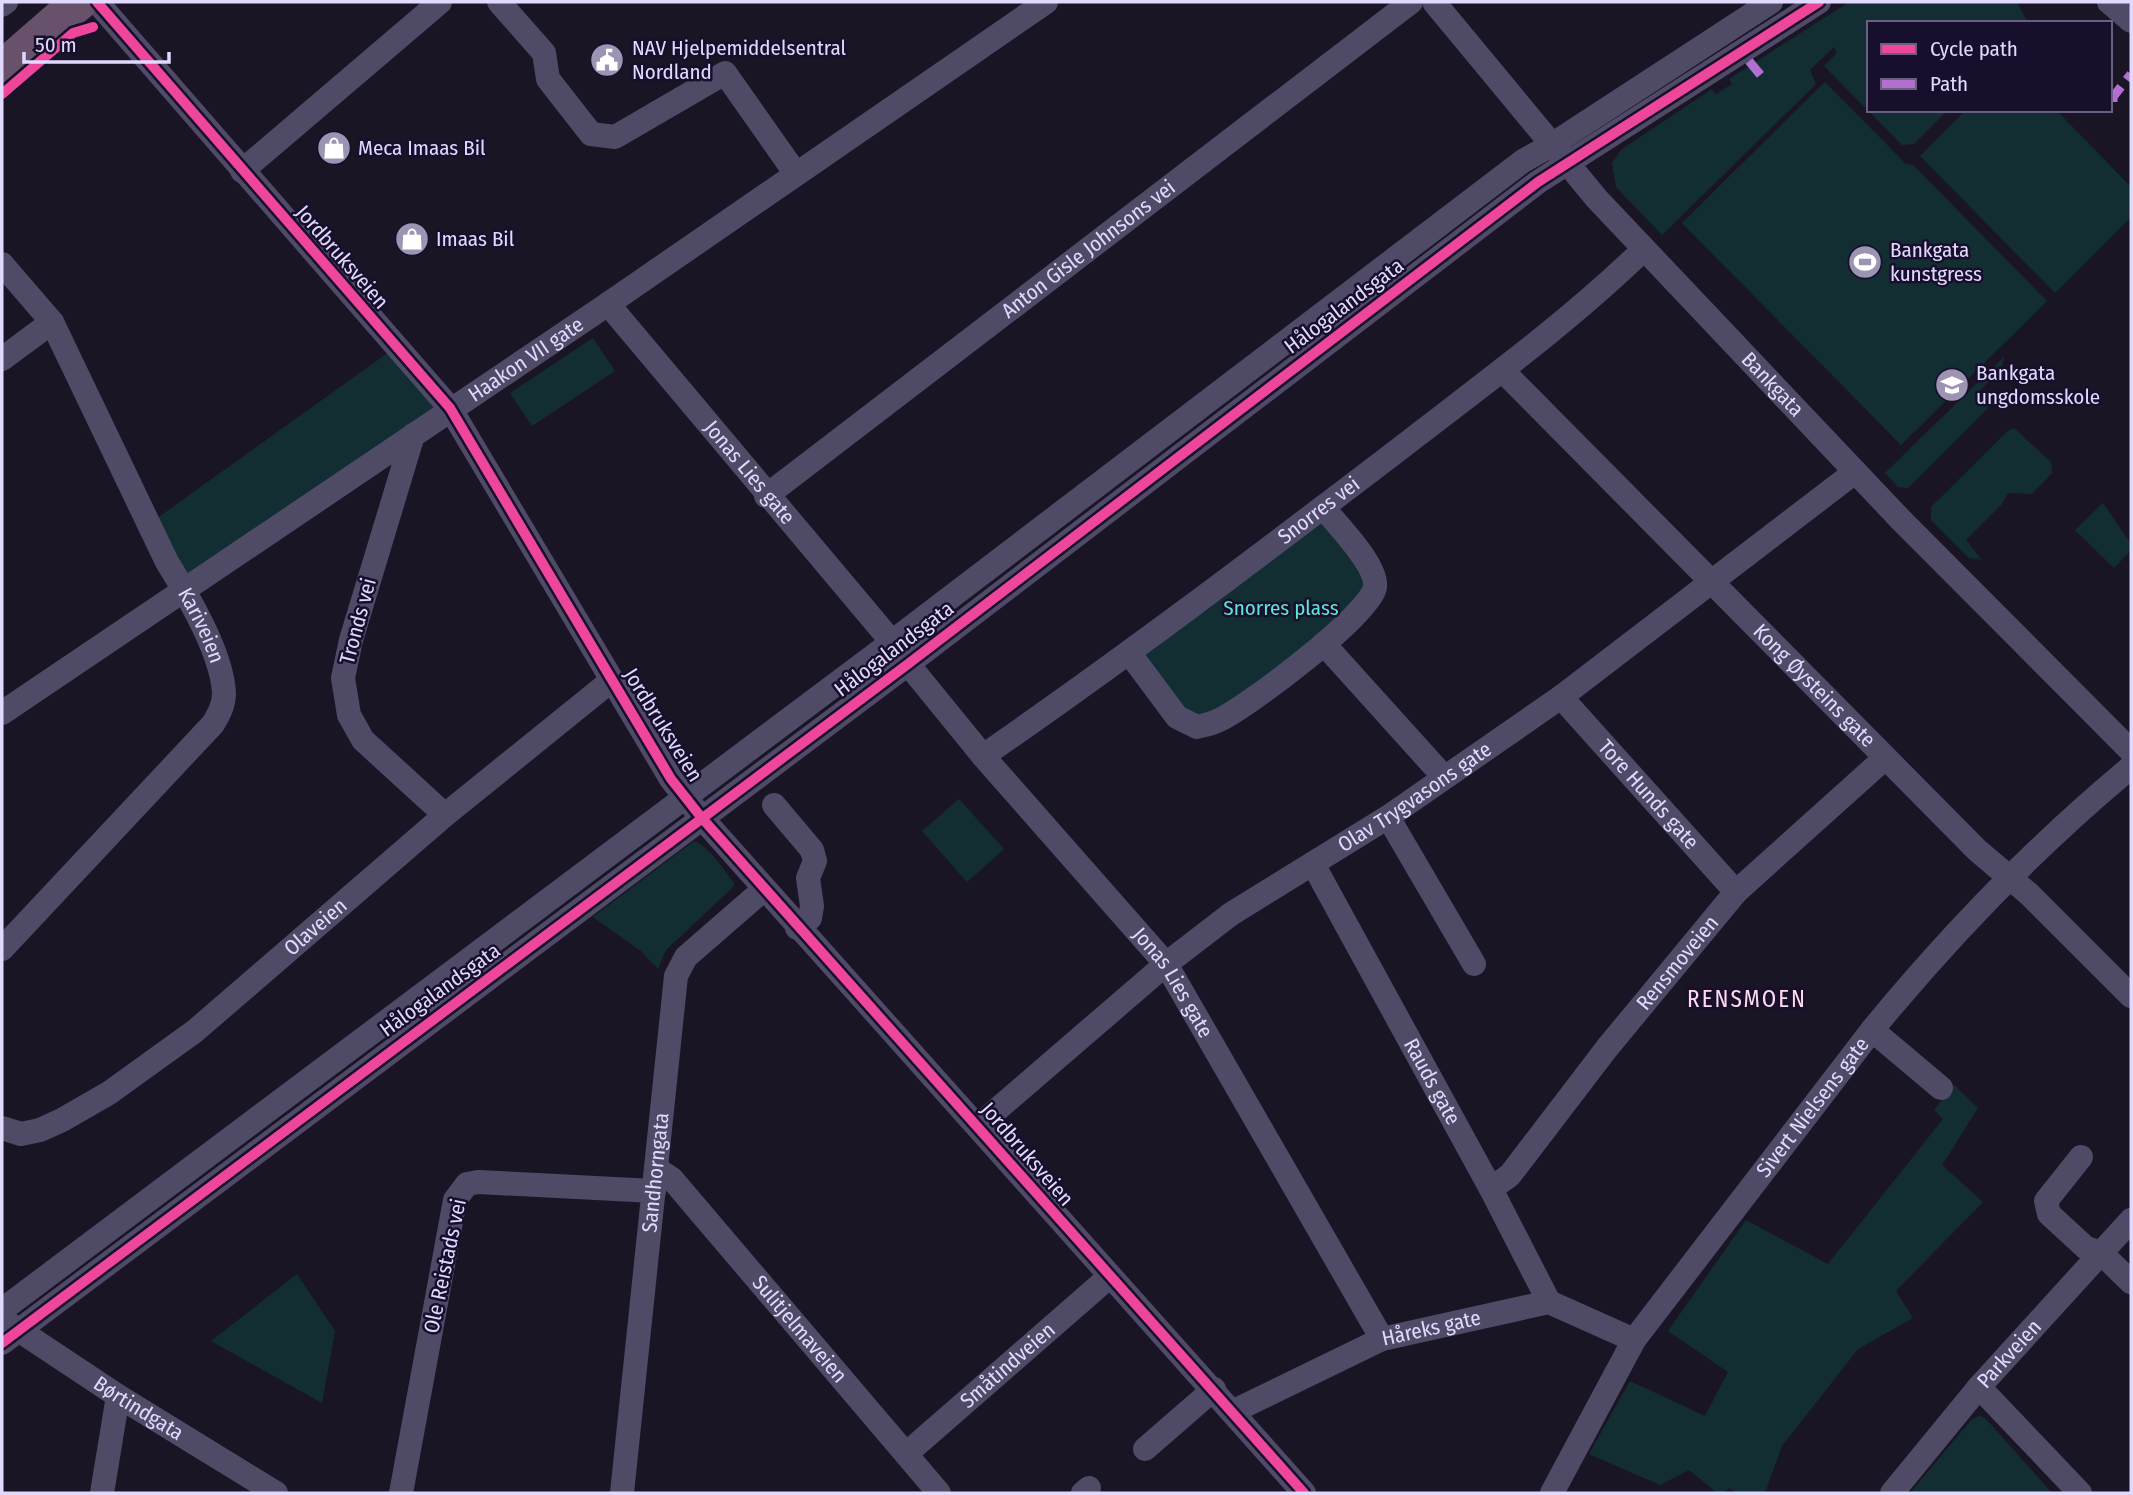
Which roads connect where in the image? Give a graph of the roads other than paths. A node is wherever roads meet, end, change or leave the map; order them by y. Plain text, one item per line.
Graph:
1 (6, 2) edge
2 (79, 2) edge
3 (97, 2) edge
4 (440, 2) edge
5 (499, 2) edge
6 (1046, 2) edge
7 (1411, 2) edge
8 (1434, 2) edge
9 (1771, 2) edge
10 (1819, 2) edge
11 (2109, 2) edge
12 (2, 5) edge
13 (2131, 21) edge
14 (3, 65) edge
15 (1561, 153) junction
16 (242, 171) junction
17 (796, 174) junction
18 (1644, 249) junction
19 (2, 264) edge
20 (608, 304) junction
21 (52, 323) junction
22 (2, 359) edge
23 (1502, 370) junction
24 (450, 408) junction
25 (413, 435) junction
26 (1855, 472) junction
27 (766, 496) junction
28 (1323, 507) junction
29 (1714, 583) junction
30 (185, 591) junction
31 (892, 642) junction
32 (1324, 644) junction
33 (1130, 654) junction
34 (908, 664) junction
35 (612, 680) junction
36 (1561, 697) junction
37 (2, 713) edge
38 (2128, 741) edge
39 (983, 756) junction
40 (1885, 758) junction
41 (2131, 767) edge
42 (1444, 777) junction
43 (685, 796) junction
44 (774, 805) dead end
45 (445, 815) junction
46 (701, 817) junction
47 (1388, 817) junction
48 (1313, 864) junction
49 (2009, 877) junction
50 (763, 890) junction
51 (1735, 892) junction
52 (797, 928) junction
53 (2, 949) edge
54 (1166, 964) junction
55 (1474, 964) dead end
56 (2131, 996) edge
57 (1872, 1030) junction
58 (1941, 1088) dead end
59 (978, 1126) junction
60 (2, 1128) edge
61 (2081, 1157) dead end
62 (655, 1180) junction
63 (1492, 1189) junction
64 (2131, 1220) edge
65 (2101, 1253) junction
66 (1109, 1277) junction
67 (2131, 1283) edge
68 (1549, 1302) junction
69 (2, 1310) edge
70 (8, 1331) edge
71 (1382, 1339) junction
72 (1634, 1340) junction
73 (1979, 1387) junction
74 (1214, 1390) junction
75 (118, 1396) junction
76 (1234, 1411) junction
77 (1145, 1449) dead end
78 (906, 1454) junction
79 (2076, 1492) edge
80 (102, 1493) edge
81 (276, 1493) edge
82 (401, 1493) edge
83 (622, 1493) edge
84 (939, 1493) edge
85 (1304, 1493) edge
86 (1552, 1493) edge
87 (1892, 1493) edge

1 - 12 street
2 - 14 highway
3 - 16 street, Jordbruksveien
4 - 16 street
5 - 17 street
6 - 17 street, Haakon VII gate
7 - 27 street, Anton Gisle Johnsons vei
8 - 15 street, Bankgata
9 - 15 street, Hålogalandsgata
10 - 15 street, Hålogalandsgata
11 - 13 street
15 - 18 street, Bankgata
15 - 31 street, Hålogalandsgata
15 - 34 street, Hålogalandsgata
16 - 24 street, Jordbruksveien
17 - 20 street, Haakon VII gate
18 - 23 street, Snorres vei
18 - 26 street, Bankgata
19 - 21 street, Kariveien
20 - 24 street, Haakon VII gate
20 - 27 street, Jonas Lies gate
21 - 22 street
21 - 30 street, Kariveien
23 - 28 street, Snorres vei
23 - 29 street, Kong Øysteins gate
24 - 25 street, Haakon VII gate
24 - 35 street, Jordbruksveien
25 - 30 street, Haakon VII gate
25 - 45 street, Tronds vei
26 - 29 street, Olav Trygvasons gate
26 - 38 street, Bankgata
27 - 31 street, Jonas Lies gate
28 - 32 street
28 - 33 street, Snorres vei
29 - 36 street, Olav Trygvasons gate
29 - 40 street, Kong Øysteins gate
30 - 37 street, Haakon VII gate
30 - 53 street, Kariveien
31 - 43 street, Hålogalandsgata
32 - 33 street
32 - 42 street
33 - 39 street, Snorres vei
34 - 39 street, Jonas Lies gate
34 - 46 street, Hålogalandsgata
35 - 43 street, Jordbruksveien
35 - 45 street, Olaveien
36 - 42 street, Olav Trygvasons gate
36 - 51 street, Tore Hunds gate
39 - 54 street, Jonas Lies gate
40 - 49 street, Kong Øysteins gate
40 - 51 street, Rensmoveien
41 - 49 street, Sivert Nielsens gate
42 - 47 street, Olav Trygvasons gate
43 - 46 street, Jordbruksveien
43 - 69 street, Hålogalandsgata
44 - 52 street
45 - 60 street, Olaveien
46 - 50 street, Jordbruksveien
46 - 70 street, Hålogalandsgata
47 - 48 street, Olav Trygvasons gate
47 - 55 street
48 - 54 street, Olav Trygvasons gate
48 - 63 street, Rauds gate
49 - 56 street, Kong Øysteins gate
49 - 57 street, Sivert Nielsens gate
50 - 52 street, Jordbruksveien
50 - 62 street, Sandhorngata
51 - 63 street, Rensmoveien
52 - 59 street, Jordbruksveien
54 - 59 street, Olav Trygvasons gate
54 - 71 street, Jonas Lies gate
57 - 58 street
57 - 72 street, Sivert Nielsens gate
59 - 66 street, Jordbruksveien
61 - 65 street
62 - 78 street, Sulitjelmaveien
62 - 82 street, Ole Reistads vei
62 - 83 street, Sandhorngata
63 - 68 street, Rauds gate
64 - 65 street, Parkveien
65 - 67 street
65 - 73 street, Parkveien
66 - 74 street, Jordbruksveien
66 - 78 street, Småtindveien
68 - 71 street, Håreks gate
68 - 72 street
70 - 75 street, Børtindgata
71 - 76 street, Håreks gate
72 - 86 street, Sivert Nielsens gate
73 - 79 street
73 - 87 street, Parkveien
74 - 76 street, Jordbruksveien
74 - 77 street
75 - 80 street
75 - 81 street, Børtindgata
76 - 85 street, Jordbruksveien
78 - 84 street, Sulitjelmaveien

